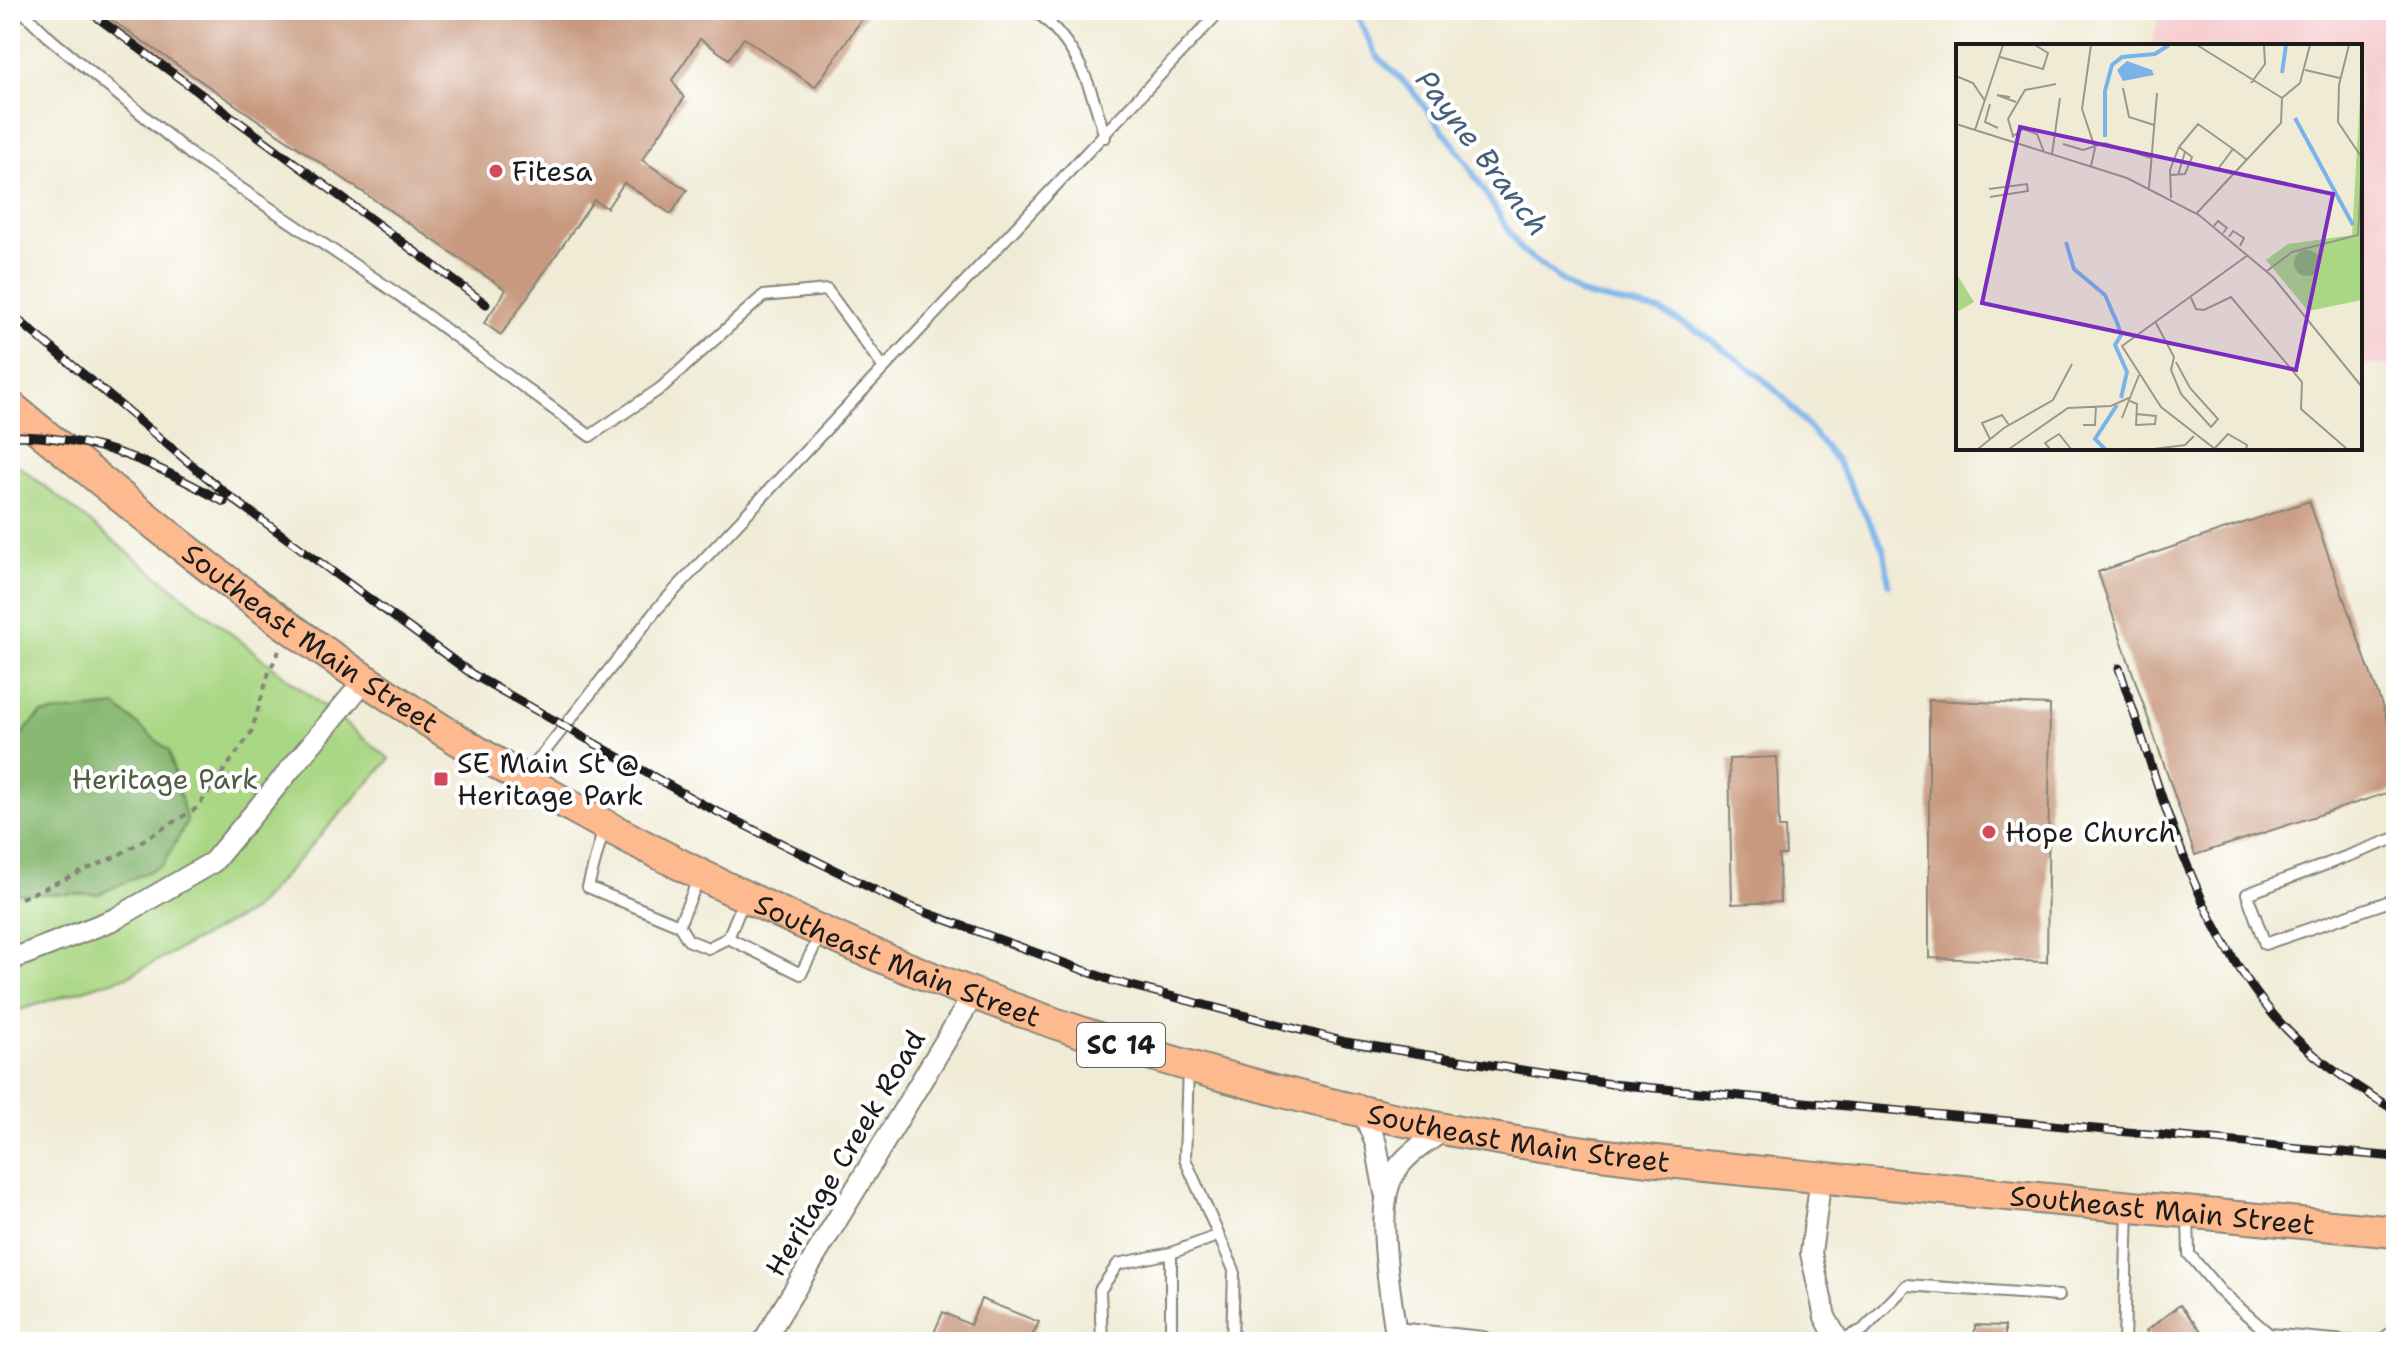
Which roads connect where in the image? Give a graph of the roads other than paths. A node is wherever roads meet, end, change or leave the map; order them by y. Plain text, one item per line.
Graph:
1 (21, 10) edge
2 (1035, 10) edge
3 (1221, 10) edge
4 (1105, 137) junction
5 (884, 368) junction
6 (10, 406) edge
7 (365, 680) junction
8 (523, 779) junction
9 (604, 825) junction
10 (2396, 838) edge
11 (701, 874) junction
12 (745, 897) junction
13 (2396, 899) edge
14 (679, 925) junction
15 (822, 932) junction
16 (728, 938) junction
17 (10, 960) edge
18 (974, 994) junction
19 (1188, 1065) junction
20 (1363, 1111) junction
21 (1446, 1129) junction
22 (1821, 1177) junction
23 (1386, 1201) junction
24 (2129, 1207) junction
25 (2188, 1213) junction
26 (2396, 1232) edge
27 (1217, 1236) junction
28 (1171, 1253) junction
29 (2059, 1296) dead end
30 (2396, 1329) edge
31 (1397, 1337) edge
32 (763, 1342) edge
33 (1102, 1342) edge
34 (1171, 1342) edge
35 (1232, 1342) edge
36 (1482, 1342) edge
37 (1838, 1342) edge
38 (2124, 1342) edge
39 (2356, 1342) edge
40 (2379, 1342) edge

1 - 5 lane
2 - 4 lane
3 - 4 lane
4 - 5 lane
5 - 8 lane
6 - 7 main road, Southeast Main Street / SC 14
7 - 8 main road, Southeast Main Street / SC 14
7 - 17 street
8 - 9 main road, Southeast Main Street / SC 14
9 - 11 main road, Southeast Main Street / SC 14
9 - 14 lane
10 - 13 lane
11 - 12 main road, Southeast Main Street / SC 14
11 - 14 lane
12 - 15 main road, Southeast Main Street / SC 14
12 - 16 lane
14 - 16 lane
15 - 16 lane
15 - 18 main road, Southeast Main Street / SC 14
18 - 19 main road, Southeast Main Street / SC 14
18 - 32 street, Heritage Creek Road
19 - 20 main road, Southeast Main Street / SC 14
19 - 27 lane
20 - 21 main road, Southeast Main Street / SC 14
20 - 23 street
21 - 22 main road, Southeast Main Street / SC 14
21 - 23 street
22 - 24 main road, Southeast Main Street / SC 14
22 - 37 street
23 - 31 street
24 - 25 main road, Southeast Main Street / SC 14
24 - 38 lane
25 - 26 main road, Southeast Main Street / SC 14
25 - 39 lane
27 - 28 lane
27 - 35 lane
28 - 33 lane
28 - 34 lane
29 - 37 lane
30 - 40 lane
31 - 36 street

